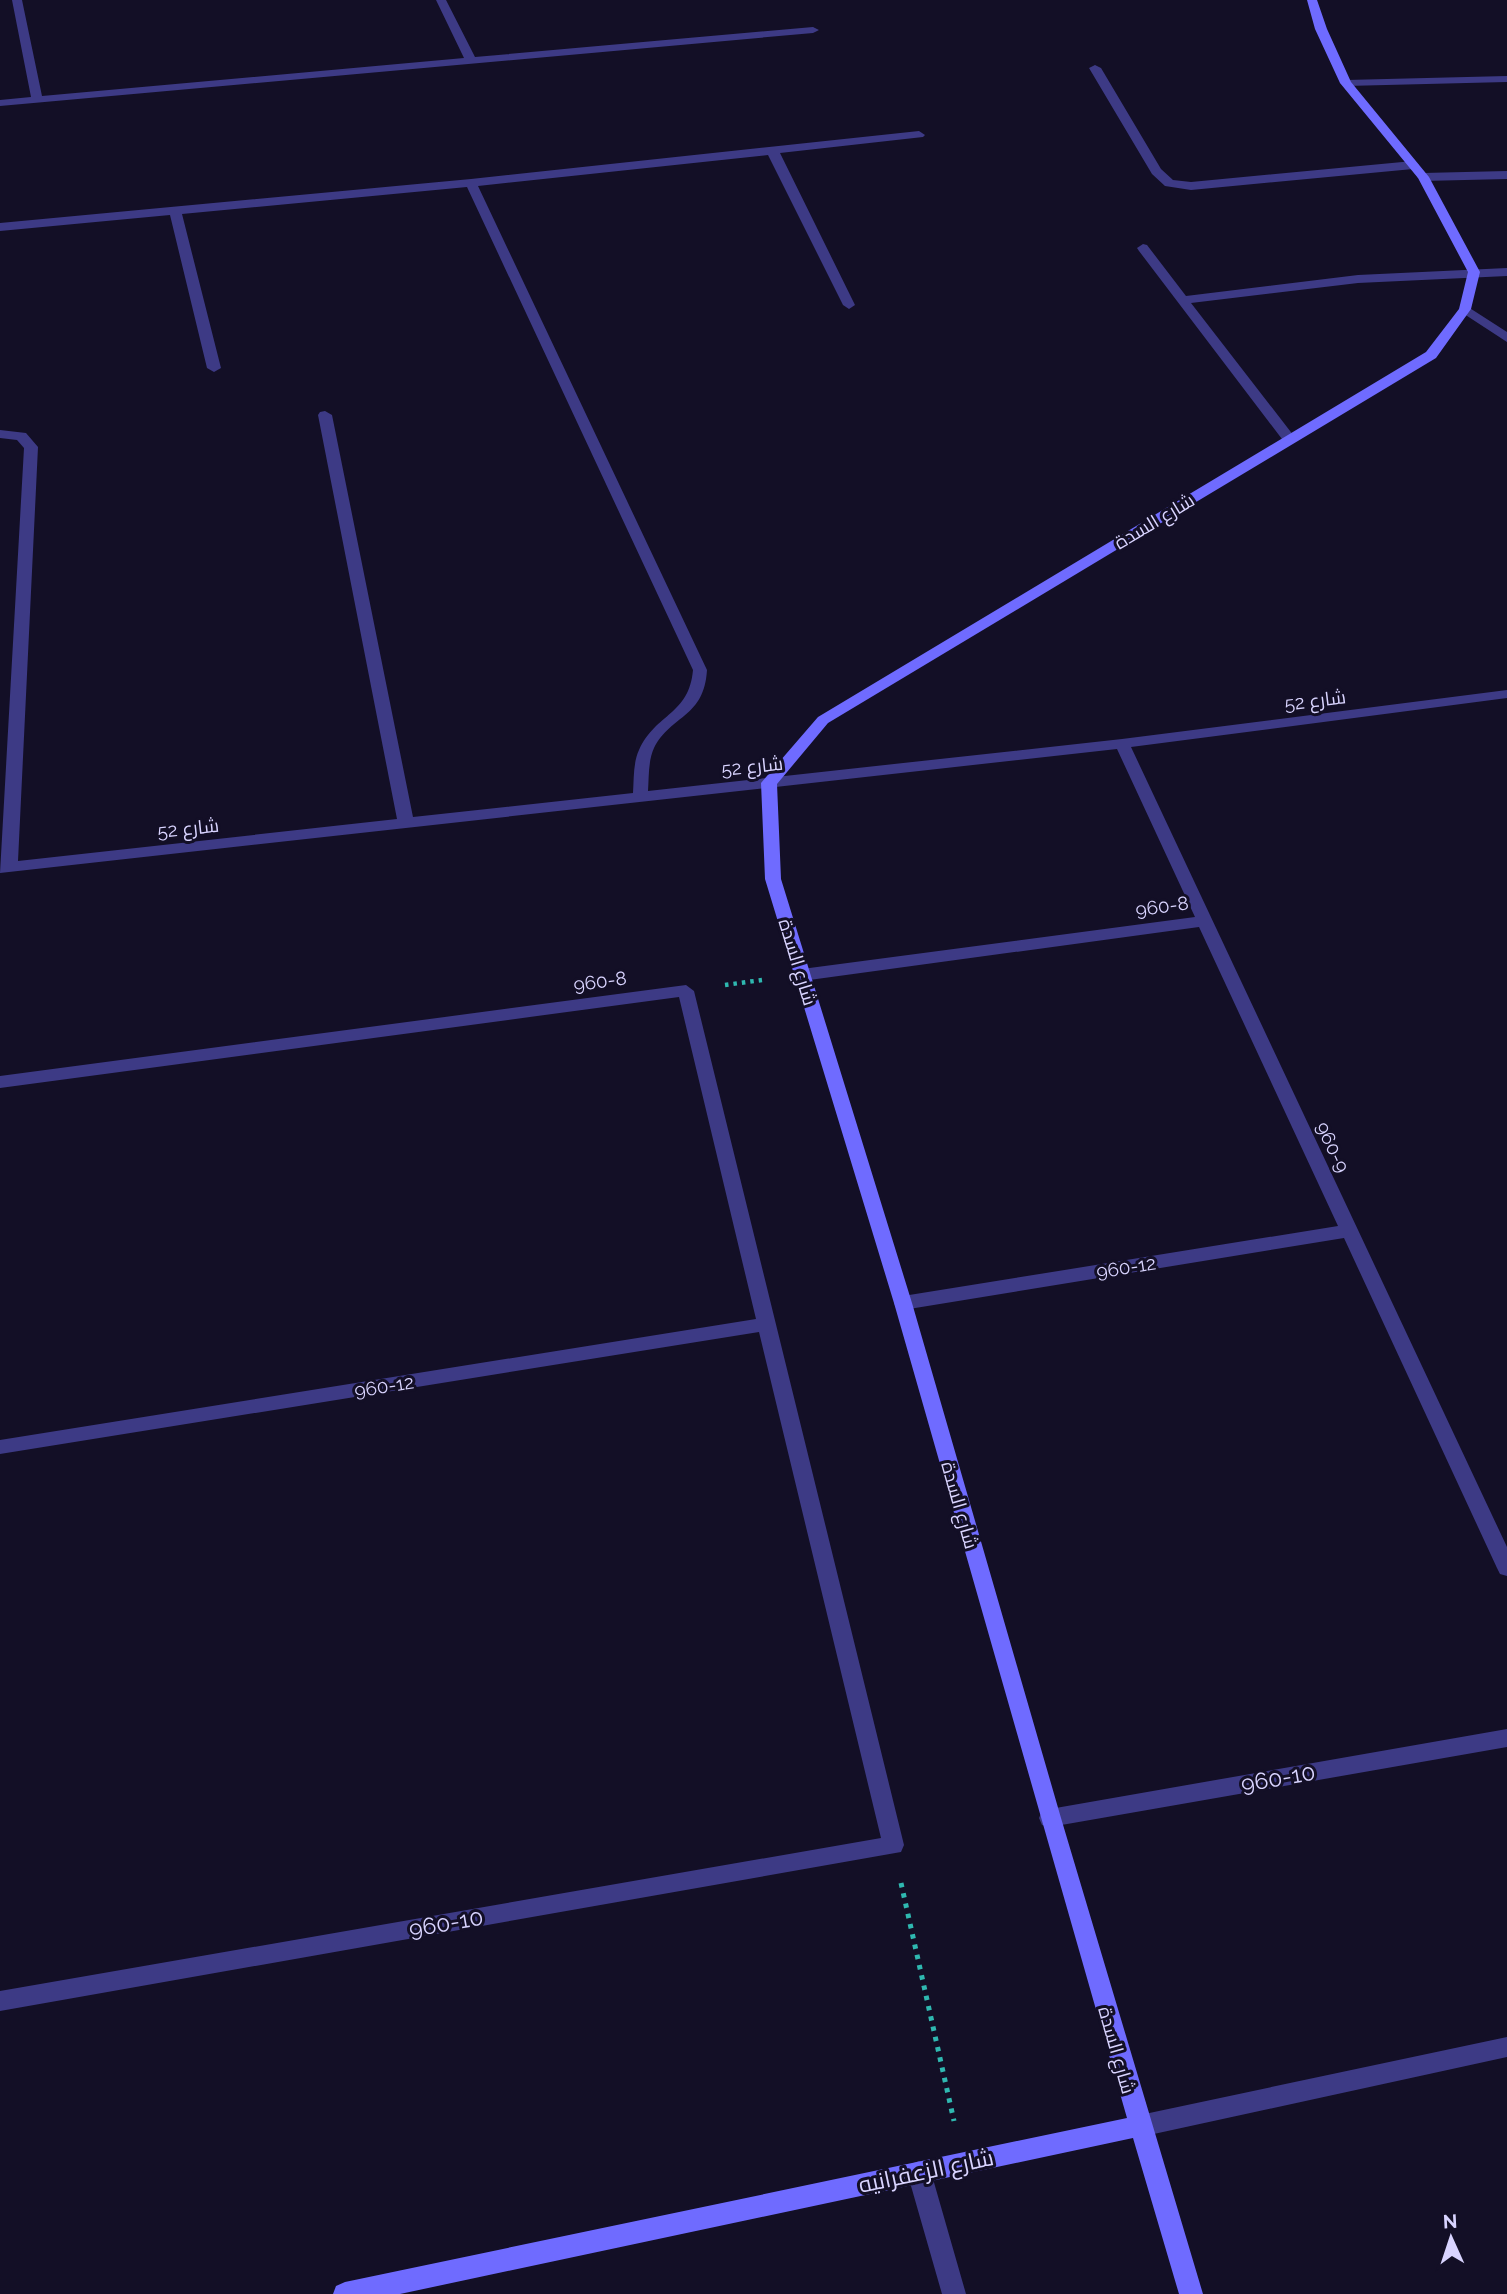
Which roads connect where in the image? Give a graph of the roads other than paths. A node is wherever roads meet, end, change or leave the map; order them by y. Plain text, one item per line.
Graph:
1 (17, 0) edge
2 (441, 0) edge
3 (1312, 0) edge
4 (813, 30) dead end
5 (471, 60) junction
6 (1095, 68) dead end
7 (1507, 79) edge
8 (1346, 83) junction
9 (37, 99) junction
10 (0, 103) edge
11 (919, 135) dead end
12 (772, 150) junction
13 (1418, 171) junction
14 (1507, 176) edge
15 (471, 183) junction
16 (175, 211) junction
17 (0, 227) edge
18 (1143, 248) dead end
19 (1474, 272) junction
20 (1507, 272) edge
21 (1182, 300) junction
22 (849, 305) dead end
23 (1465, 309) junction
24 (1507, 338) edge
25 (214, 368) dead end
26 (324, 415) dead end
27 (0, 434) edge
28 (1290, 440) junction
29 (1507, 694) edge
30 (1122, 744) junction
31 (769, 783) junction
32 (640, 798) junction
33 (406, 823) junction
34 (5, 867) edge
35 (1205, 921) junction
36 (802, 975) junction
37 (0, 1082) edge
38 (1350, 1231) junction
39 (903, 1303) junction
40 (768, 1324) junction
41 (0, 1447) edge
42 (1507, 1568) edge
43 (1507, 1738) edge
44 (1050, 1818) junction
45 (0, 2001) edge
46 (1507, 2047) edge
47 (1140, 2126) junction
48 (919, 2172) junction
49 (345, 2294) edge
50 (954, 2294) edge
51 (1191, 2294) edge

1 - 9 street
2 - 5 street
3 - 8 street
4 - 5 street
5 - 9 street
6 - 13 street
7 - 8 street
8 - 13 street
9 - 10 street
11 - 12 street
12 - 15 street
12 - 22 street
13 - 14 street
13 - 19 street
15 - 16 street
15 - 32 street
16 - 17 street
16 - 25 street
18 - 21 street
19 - 20 street
19 - 21 street
19 - 23 street, شارع السدة
21 - 28 street
23 - 24 street
23 - 28 street, شارع السدة
26 - 33 street
27 - 34 street
28 - 31 street, شارع السدة
29 - 30 street, شارع 52
30 - 31 street, شارع 52
30 - 35 street, 960-9
31 - 32 street, شارع 52
31 - 36 street, شارع السدة
32 - 33 street, شارع 52
33 - 34 street, شارع 52
35 - 36 street, 960-8
35 - 38 street, 960-9
36 - 39 street, شارع السدة
37 - 40 street, 960-8
38 - 39 street, 960-12
38 - 42 street, 960-9
39 - 44 street, شارع السدة
40 - 41 street, 960-12
40 - 45 street, 960-10
43 - 44 street, 960-10
44 - 47 street, شارع السدة
46 - 47 street, شارع الزعفرانيه
47 - 48 street, شارع الزعفرانيه
47 - 51 street, شارع السدة
48 - 49 street, شارع الزعفرانيه
48 - 50 street

